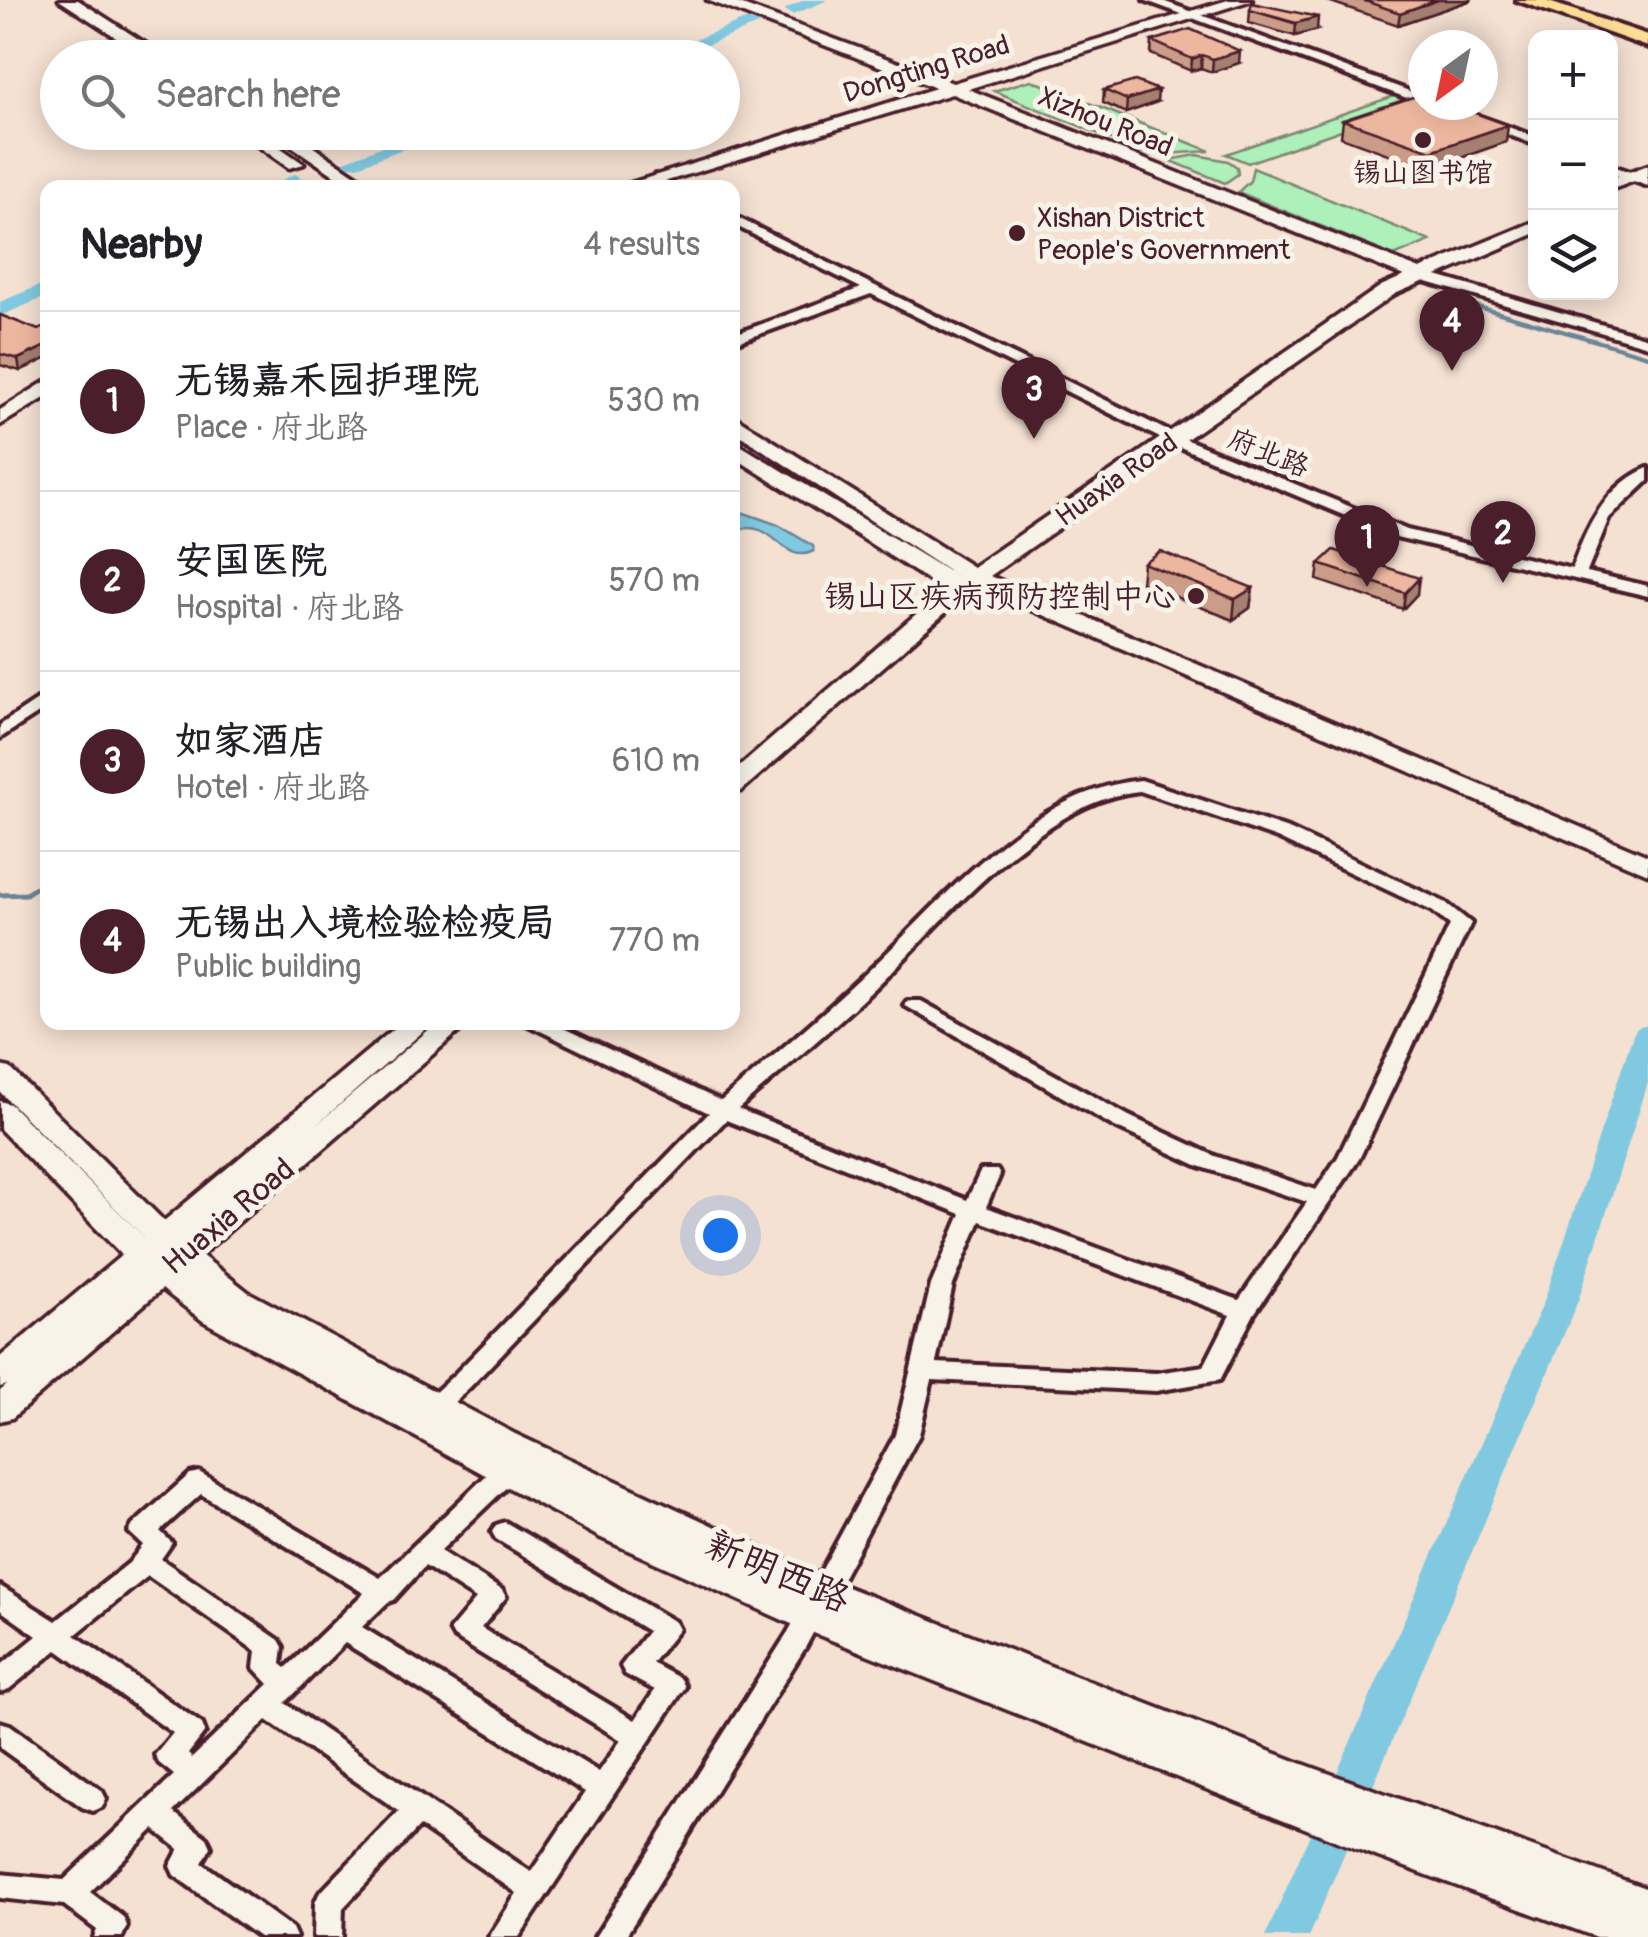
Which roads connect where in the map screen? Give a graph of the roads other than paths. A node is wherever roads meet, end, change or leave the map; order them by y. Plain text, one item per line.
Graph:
1 (715, 0) edge
2 (730, 0) edge
3 (1150, 0) edge
4 (1244, 0) edge
5 (1265, 0) edge
6 (1525, 0) edge
7 (1560, 0) edge
8 (60, 4) edge
9 (1198, 18) junction
10 (1648, 29) edge
11 (107, 40) edge
12 (127, 40) edge
13 (1648, 42) edge
14 (964, 89) junction
15 (1408, 95) edge
16 (1477, 120) edge
17 (1528, 139) edge
18 (274, 150) edge
19 (308, 150) edge
20 (1618, 171) edge
21 (1644, 178) edge
22 (320, 180) edge
23 (354, 180) edge
24 (677, 180) edge
25 (1618, 183) edge
26 (1618, 193) edge
27 (1528, 218) edge
28 (740, 222) edge
29 (1528, 229) edge
30 (1407, 271) junction
31 (872, 289) junction
32 (740, 337) edge
33 (1648, 342) edge
34 (40, 381) edge
35 (40, 392) edge
36 (0, 406) edge
37 (0, 419) edge
38 (740, 427) edge
39 (1165, 436) junction
40 (740, 451) edge
41 (1648, 474) edge
42 (1578, 576) junction
43 (959, 580) junction
44 (1648, 591) edge
45 (40, 704) edge
46 (0, 733) edge
47 (740, 755) edge
48 (740, 779) edge
49 (1648, 866) edge
50 (1647, 884) edge
51 (914, 1005) dead end
52 (411, 1030) edge
53 (446, 1030) edge
54 (549, 1030) edge
55 (0, 1075) edge
56 (724, 1110) junction
57 (0, 1112) edge
58 (989, 1175) dead end
59 (1320, 1199) junction
60 (974, 1210) junction
61 (161, 1255) junction
62 (1244, 1311) junction
63 (922, 1371) junction
64 (0, 1375) edge
65 (432, 1406) junction
66 (0, 1409) edge
67 (506, 1472) junction
68 (505, 1532) dead end
69 (425, 1554) junction
70 (145, 1561) junction
71 (384, 1592) junction
72 (0, 1596) edge
73 (815, 1604) junction
74 (345, 1630) junction
75 (0, 1681) edge
76 (288, 1684) junction
77 (267, 1705) junction
78 (0, 1733) edge
79 (638, 1736) junction
80 (194, 1775) junction
81 (603, 1789) junction
82 (92, 1798) dead end
83 (418, 1809) junction
84 (154, 1813) junction
85 (1392, 1828) junction
86 (2, 1888) edge
87 (535, 1890) junction
88 (70, 1893) junction
89 (1648, 1906) edge
90 (108, 1937) edge
91 (282, 1937) edge
92 (328, 1937) edge
93 (503, 1937) edge
94 (609, 1937) edge
95 (1644, 1937) edge

1 - 14 street, Xizhou Road
2 - 14 street, Xizhou Road
3 - 9 street
4 - 9 street, Dongting Road
5 - 9 street, Dongting Road
6 - 13 main road
7 - 10 main road
8 - 11 street
8 - 12 street
9 - 14 street, Dongting Road
9 - 15 street
14 - 24 street, Dongting Road
14 - 30 street, Xizhou Road
16 - 17 street
18 - 22 street
19 - 23 street
20 - 21 street
21 - 25 street
21 - 26 street
27 - 30 street, Huaxia Road
28 - 31 street, 府北路
29 - 30 street, Huaxia Road
30 - 33 street, Xizhou Road
30 - 39 street, Huaxia Road
31 - 32 street
31 - 39 street, 府北路
34 - 36 street
35 - 37 street
38 - 43 street
39 - 42 street, 府北路
39 - 43 street, Huaxia Road
40 - 43 street
41 - 42 street
42 - 44 street, 府北路
43 - 47 street, Huaxia Road
43 - 48 street, Huaxia Road
43 - 49 street
43 - 50 street
45 - 46 street
51 - 59 street
52 - 61 street, Huaxia Road
53 - 61 street, Huaxia Road
54 - 56 street
55 - 61 street, 新明西路
56 - 59 street
56 - 60 street
56 - 65 street
57 - 61 street, 新明西路
58 - 60 street
59 - 62 street
60 - 62 street
60 - 63 street
61 - 64 street, Huaxia Road
61 - 65 street, 新明西路
61 - 66 street, Huaxia Road
61 - 67 street, 新明西路
62 - 63 street
63 - 73 street
65 - 73 street, 新明西路
67 - 69 street
67 - 73 street, 新明西路
68 - 79 street
69 - 71 street
69 - 79 street
70 - 71 street
70 - 75 street
70 - 76 street
71 - 74 street
72 - 80 street
73 - 85 street, 新明西路
73 - 94 street
74 - 76 street
74 - 81 street
76 - 77 street
77 - 80 street
77 - 83 street
78 - 82 street
79 - 81 street
80 - 84 street
81 - 87 street
83 - 87 street
83 - 92 street
84 - 88 street
84 - 91 street
85 - 89 street, 新明西路
85 - 95 street, 新明西路
86 - 88 street
87 - 93 street
88 - 90 street

